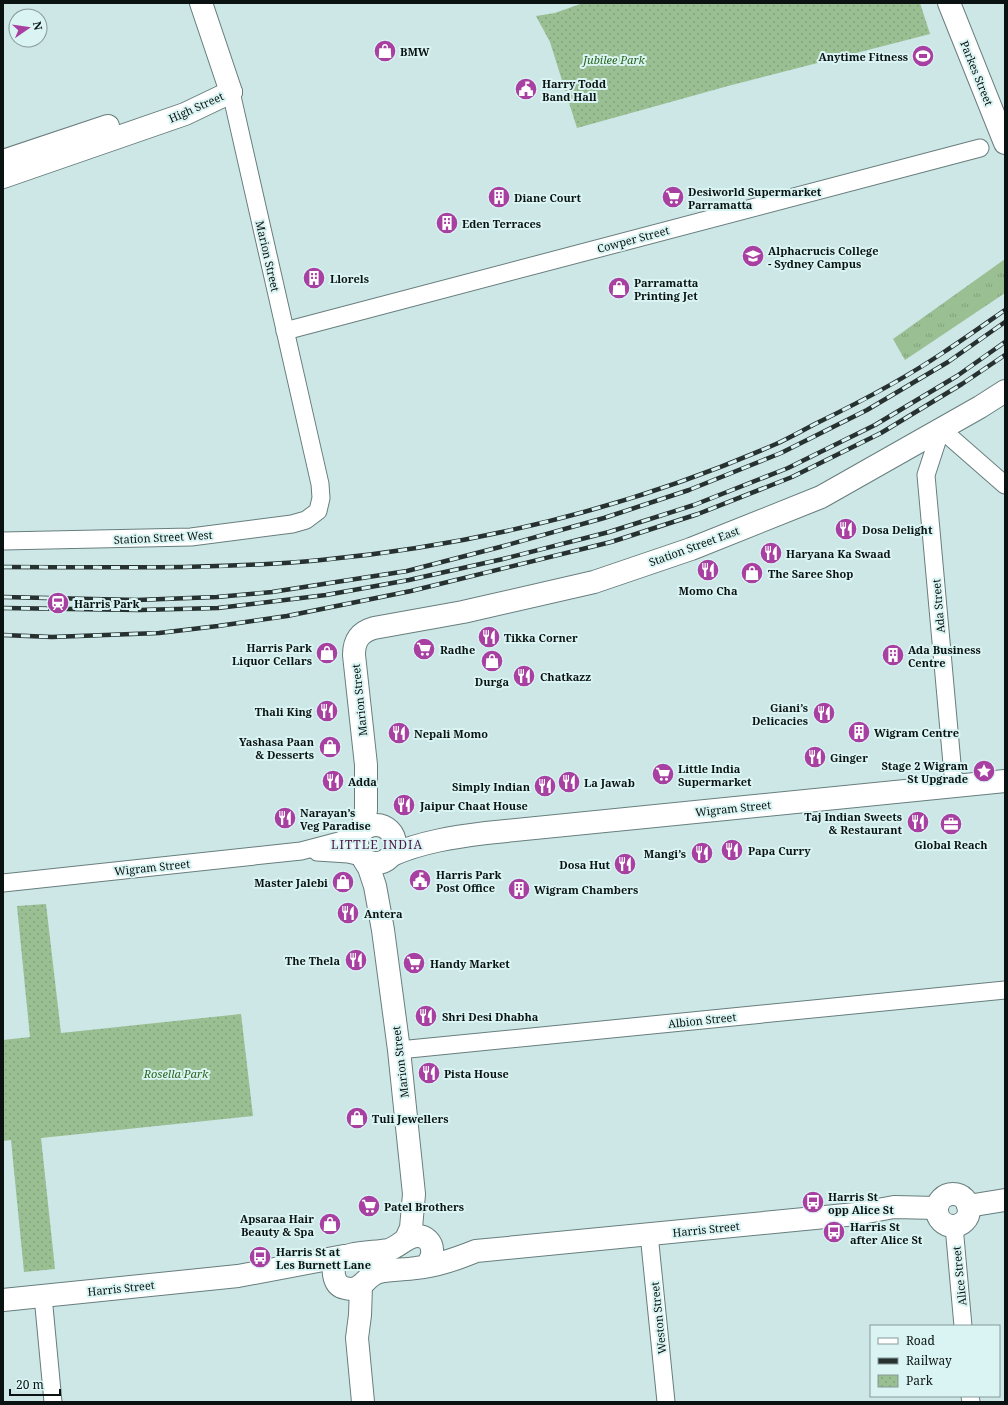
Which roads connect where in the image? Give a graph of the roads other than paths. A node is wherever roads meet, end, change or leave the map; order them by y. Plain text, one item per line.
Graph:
1 (201, 3) edge
2 (949, 3) edge
3 (231, 92) junction
4 (1003, 132) edge
5 (980, 148) dead end
6 (3, 161) edge
7 (3, 177) edge
8 (285, 331) junction
9 (1005, 391) edge
10 (941, 429) junction
11 (1005, 486) edge
12 (318, 511) joint
13 (3, 541) edge
14 (358, 636) joint
15 (1005, 781) edge
16 (954, 786) junction
17 (374, 830) junction
18 (461, 836) junction
19 (301, 851) junction
20 (376, 858) junction
21 (3, 883) edge
22 (1005, 990) edge
23 (399, 1050) junction
24 (1005, 1200) edge
25 (968, 1206) junction
26 (937, 1208) junction
27 (954, 1226) junction
28 (650, 1234) junction
29 (420, 1240) junction
30 (476, 1252) junction
31 (344, 1256) junction
32 (426, 1266) junction
33 (238, 1276) junction
34 (336, 1281) junction
35 (361, 1286) junction
36 (43, 1296) junction
37 (3, 1300) edge
38 (964, 1325) edge
39 (357, 1338) junction
40 (53, 1402) edge
41 (363, 1402) edge
42 (666, 1402) edge

1 - 3 street, Marion Street
2 - 4 street, Parkes Street
3 - 6 street, High Street
3 - 7 street, High Street
3 - 8 street, Marion Street
5 - 8 street, Cowper Street
8 - 12 street, Marion Street
9 - 10 street, Station Street East
10 - 11 street
10 - 14 street, Station Street East
10 - 16 street, Ada Street
12 - 13 street, Station Street West
14 - 17 street, Marion Street
15 - 16 street, Wigram Street
16 - 18 street, Wigram Street
17 - 18 street, Wigram Street
17 - 19 street, Wigram Street
17 - 20 street, Marion Street
17 - 20 street
18 - 20 street, Wigram Street
19 - 20 street, Wigram Street
19 - 21 street, Wigram Street
20 - 23 street, Marion Street
22 - 23 street, Albion Street
23 - 29 street, Marion Street
24 - 25 street
25 - 26 street
25 - 27 street
26 - 27 street
26 - 28 street, Harris Street
27 - 38 street, Alice Street
28 - 30 street, Harris Street
28 - 42 street, Weston Street
29 - 30 street, Harris Street
29 - 31 street, Harris Street
29 - 32 street, Marion Street
30 - 32 street, Harris Street
31 - 33 street, Harris Street
31 - 34 street
32 - 35 street, Harris Street
33 - 34 street, Harris Street
33 - 36 street, Harris Street
34 - 35 street, Harris Street
34 - 39 street
35 - 39 street
36 - 37 street, Harris Street
36 - 40 street
39 - 41 street

